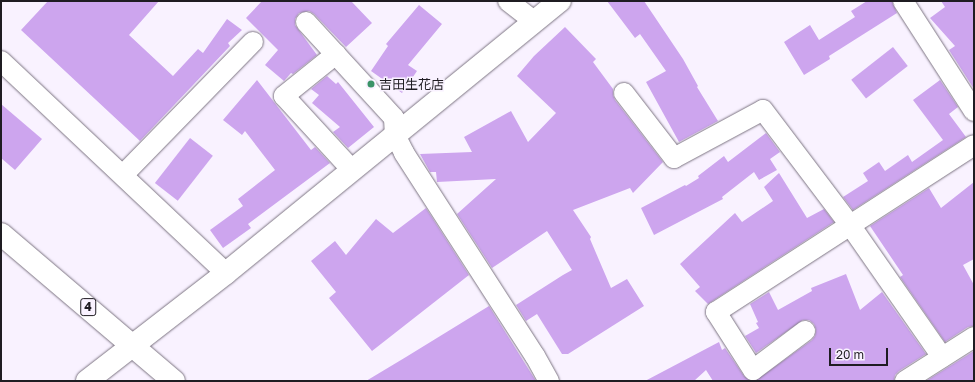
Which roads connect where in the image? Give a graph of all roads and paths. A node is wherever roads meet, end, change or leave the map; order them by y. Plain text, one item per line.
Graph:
1 (508, 1) edge
2 (560, 1) edge
3 (903, 1) edge
4 (534, 21) junction
5 (306, 22) dead end
6 (253, 42) dead end
7 (336, 54) junction
8 (1, 61) edge
9 (624, 93) dead end
10 (974, 111) edge
11 (395, 135) junction
12 (974, 145) edge
13 (352, 170) junction
14 (123, 175) junction
15 (850, 225) junction
16 (1, 234) edge
17 (226, 273) junction
18 (805, 331) dead end
19 (974, 337) edge
20 (132, 345) junction
21 (942, 357) junction
22 (87, 381) edge
23 (174, 381) edge
24 (548, 381) edge
25 (905, 381) edge

1 - 4 street
2 - 4 main road
3 - 10 street
4 - 11 main road
5 - 7 street
6 - 14 street
7 - 11 street
7 - 13 street
8 - 14 street
9 - 15 street
11 - 13 main road
11 - 24 street
12 - 15 street
13 - 17 main road
14 - 17 street
15 - 18 street
15 - 21 street
16 - 20 main road, 4
17 - 20 main road
19 - 21 street
20 - 22 main road
20 - 23 main road, 4
21 - 25 street

